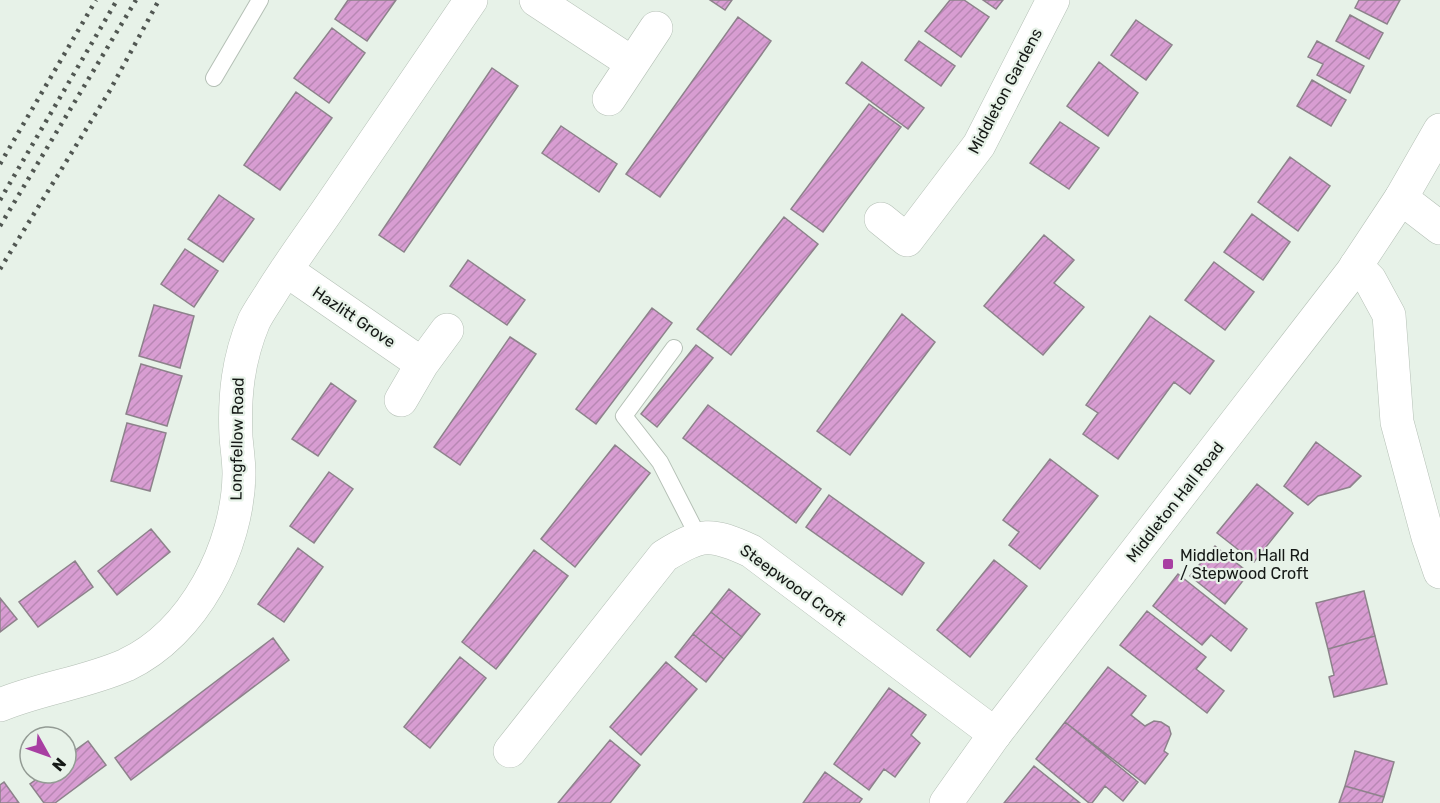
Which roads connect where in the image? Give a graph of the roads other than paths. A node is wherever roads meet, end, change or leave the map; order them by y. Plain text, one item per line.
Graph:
1 (260, 0) edge
2 (536, 0) edge
3 (1053, 0) edge
4 (460, 4) edge
5 (656, 28) dead end
6 (632, 63) junction
7 (214, 78) dead end
8 (609, 99) dead end
9 (1440, 130) edge
10 (1401, 198) junction
11 (881, 219) dead end
12 (1440, 228) edge
13 (1356, 266) junction
14 (286, 270) junction
15 (447, 330) dead end
16 (674, 348) dead end
17 (423, 364) junction
18 (401, 400) dead end
19 (699, 538) junction
20 (1440, 572) edge
21 (0, 705) edge
22 (995, 734) junction
23 (510, 751) dead end
24 (946, 803) edge

1 - 7 lane
2 - 6 street
3 - 11 street, Middleton Gardens
4 - 14 street, Longfellow Road
5 - 6 street
6 - 8 street
9 - 10 street, Middleton Hall Road
10 - 12 street
10 - 13 street, Middleton Hall Road
13 - 20 street
13 - 22 street, Middleton Hall Road
14 - 17 street, Hazlitt Grove
14 - 21 street, Longfellow Road
15 - 17 street
16 - 19 lane
17 - 18 street
19 - 22 street, Steepwood Croft
19 - 23 street
22 - 24 street, Middleton Hall Road

